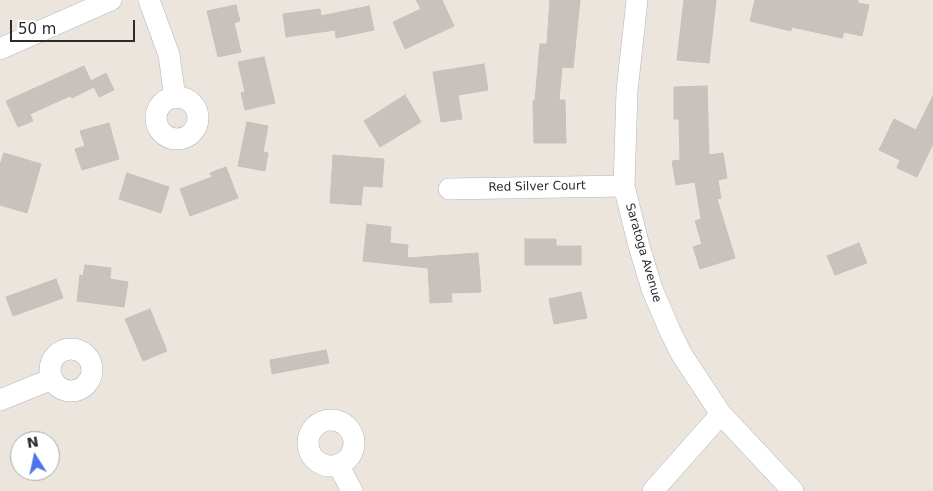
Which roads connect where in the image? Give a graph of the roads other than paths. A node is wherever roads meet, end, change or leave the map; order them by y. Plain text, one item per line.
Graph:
1 (111, 0) edge
2 (149, 0) edge
3 (637, 0) edge
4 (0, 49) edge
5 (174, 98) dead end
6 (624, 186) junction
7 (449, 188) dead end
8 (52, 379) dead end
9 (0, 400) edge
10 (721, 414) junction
11 (339, 466) dead end
12 (352, 491) edge
13 (653, 491) edge
14 (793, 491) edge

1 - 4 street
2 - 5 street
3 - 6 street, Saratoga Avenue
6 - 7 street, Red Silver Court
6 - 10 street, Saratoga Avenue
8 - 9 street
10 - 13 street
10 - 14 street, Saratoga Avenue
11 - 12 street

